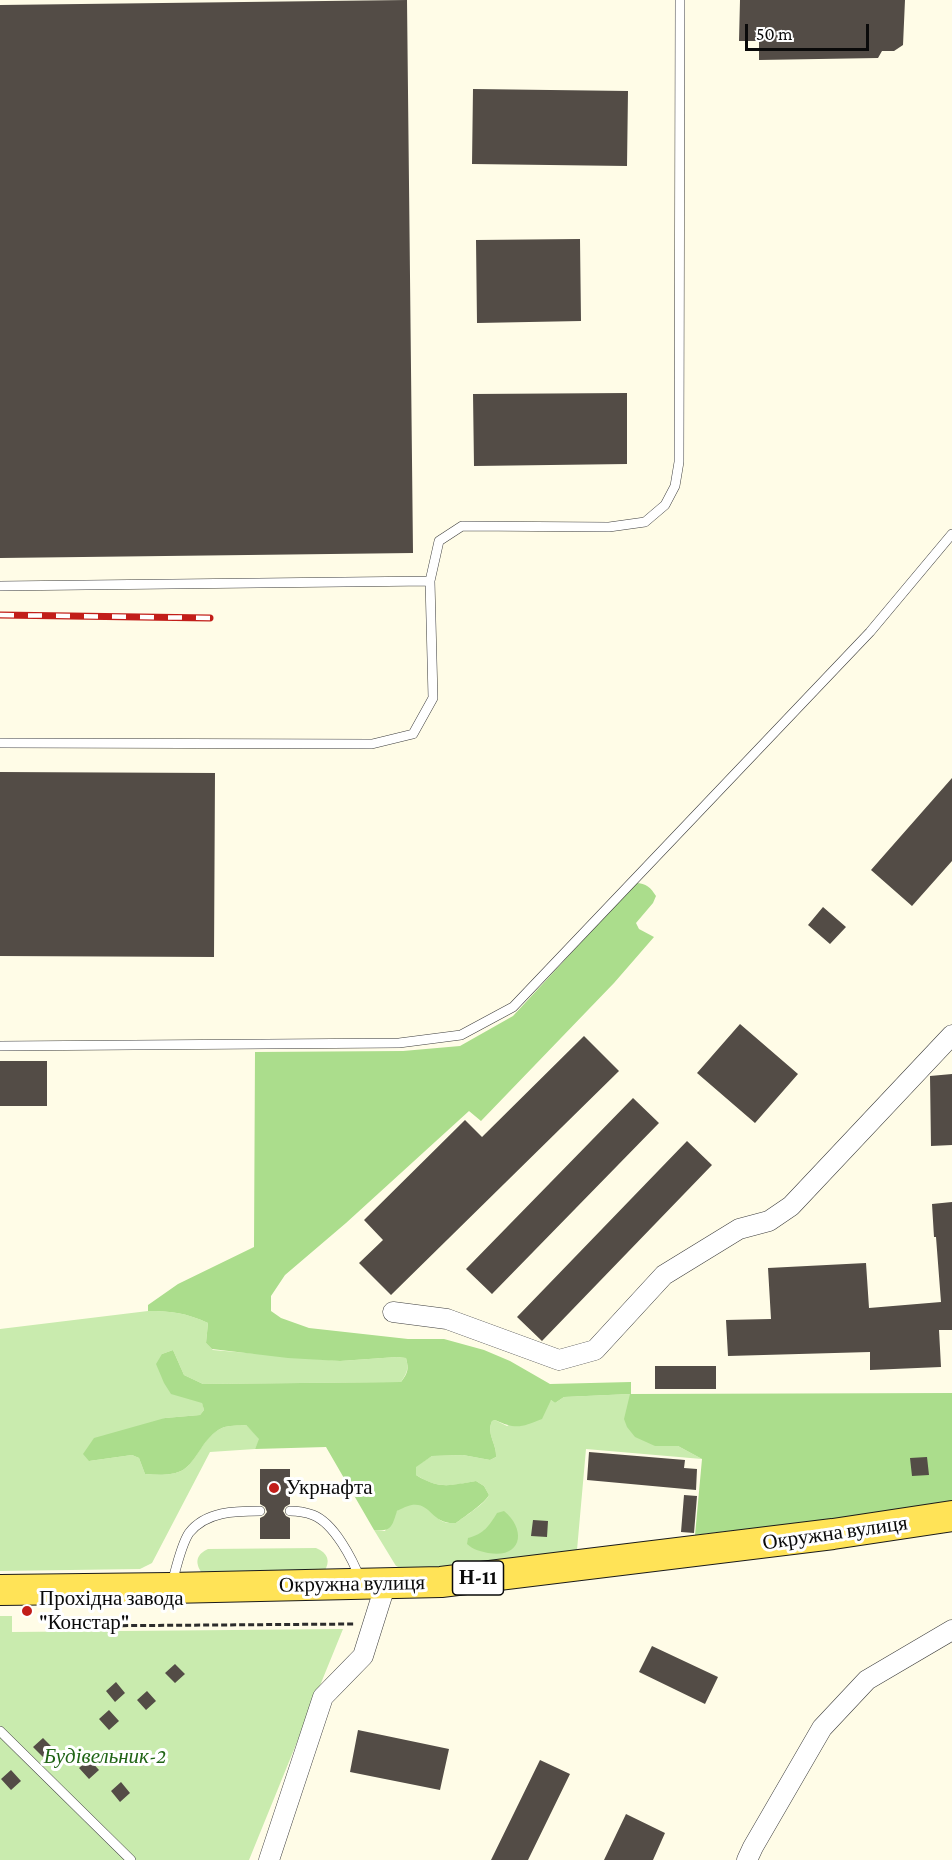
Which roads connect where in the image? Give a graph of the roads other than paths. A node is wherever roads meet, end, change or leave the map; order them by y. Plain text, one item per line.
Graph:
1 (680, 0) edge
2 (952, 534) edge
3 (430, 581) junction
4 (0, 586) edge
5 (0, 742) edge
6 (952, 1035) edge
7 (0, 1046) edge
8 (393, 1312) dead end
9 (260, 1511) dead end
10 (290, 1511) dead end
11 (952, 1516) edge
12 (374, 1584) junction
13 (170, 1588) junction
14 (0, 1590) edge
15 (952, 1630) edge
16 (0, 1731) edge
17 (131, 1860) edge
18 (268, 1860) edge
19 (747, 1860) edge

1 - 3 lane
2 - 7 lane
3 - 4 lane
3 - 5 lane
6 - 8 street
9 - 13 lane
10 - 12 lane
11 - 12 main road, Окружна вулиця / Н-11
12 - 13 main road, Окружна вулиця / Н-11
12 - 18 street
13 - 14 main road, Окружна вулиця / Н-11
15 - 19 street
16 - 17 lane

